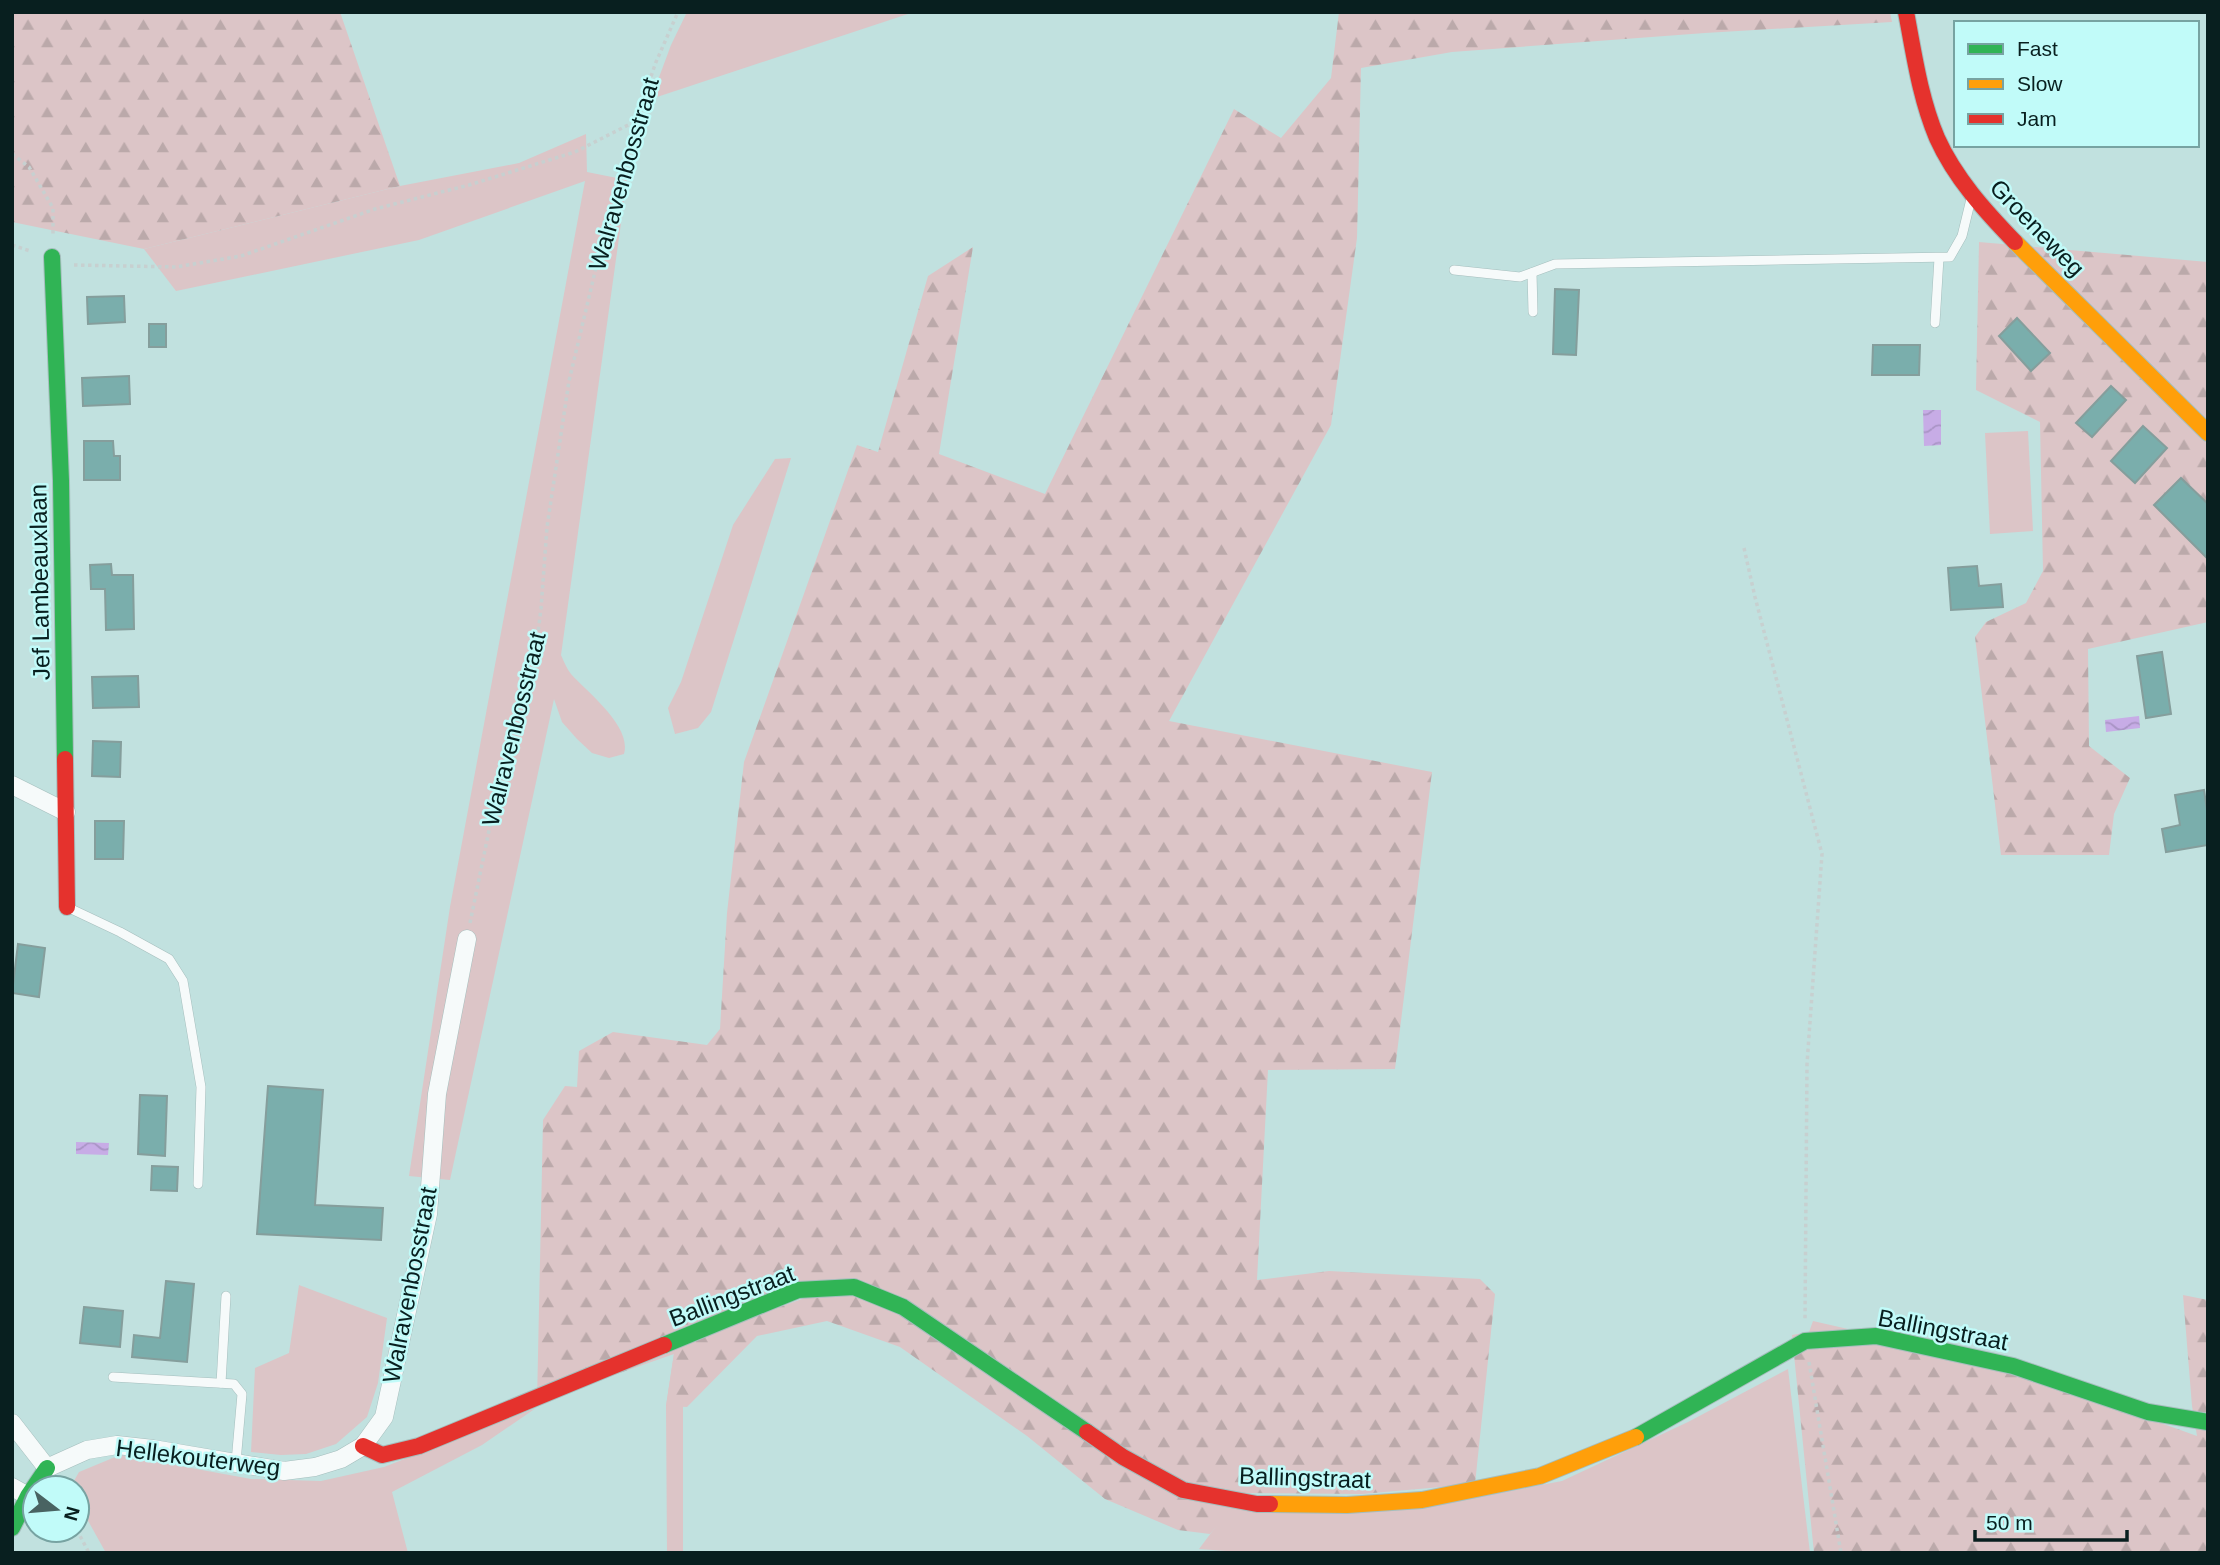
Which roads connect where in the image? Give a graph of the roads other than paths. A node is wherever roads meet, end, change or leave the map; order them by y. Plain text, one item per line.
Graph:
1 (1906, 12) edge
2 (1973, 194) junction
3 (52, 257) road end
4 (1939, 258) junction
5 (1454, 270) dead end
6 (1532, 273) junction
7 (1533, 312) dead end
8 (1935, 323) dead end
9 (2208, 433) edge
10 (12, 785) edge
11 (66, 812) junction
12 (67, 907) joint
13 (467, 939) road end
14 (198, 1184) dead end
15 (226, 1296) dead end
16 (113, 1377) dead end
17 (222, 1383) junction
18 (2208, 1422) edge
19 (12, 1423) edge
20 (363, 1446) junction
21 (236, 1462) junction
22 (47, 1468) junction
23 (20, 1491) edge
24 (12, 1528) edge

1 - 2 street, Groeneweg
2 - 4 lane
2 - 9 street, Groeneweg
3 - 11 street, Jef Lambeauxlaan
4 - 6 lane
4 - 8 lane
5 - 6 lane
6 - 7 lane
10 - 11 street
11 - 12 street, Jef Lambeauxlaan
12 - 14 lane
13 - 20 street, Walravenbosstraat
15 - 17 lane
16 - 17 lane
17 - 21 lane
18 - 20 street, Ballingstraat
19 - 22 street
20 - 21 street, Hellekouterweg
21 - 22 street, Hellekouterweg
22 - 23 street
23 - 24 street

